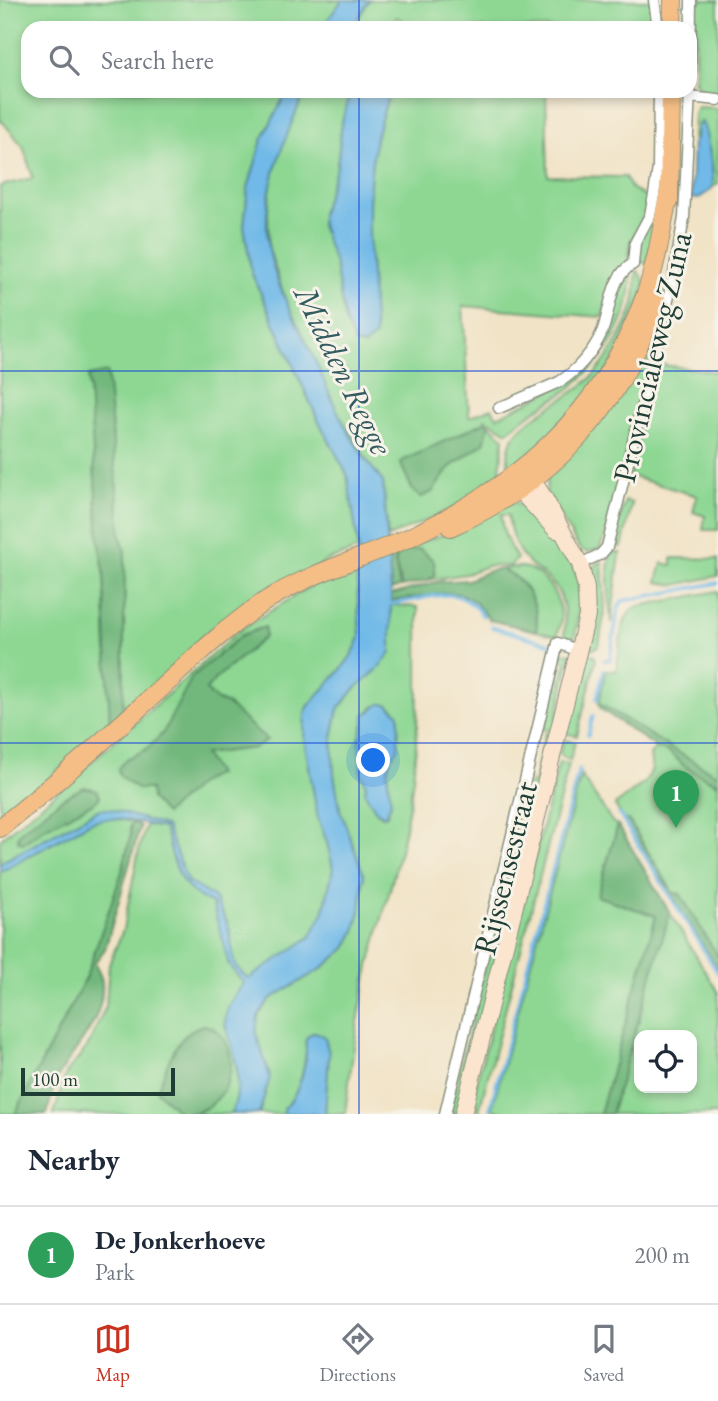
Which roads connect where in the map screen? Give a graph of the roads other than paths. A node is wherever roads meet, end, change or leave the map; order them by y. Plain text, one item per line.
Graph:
1 (654, 0) edge
2 (673, 0) edge
3 (691, 0) edge
4 (657, 21) edge
5 (672, 21) edge
6 (691, 21) edge
7 (697, 96) edge
8 (659, 98) edge
9 (671, 98) edge
10 (690, 98) edge
11 (718, 100) edge
12 (633, 264) junction
13 (657, 274) junction
14 (499, 408) dead end
15 (523, 481) junction
16 (580, 564) junction
17 (580, 649) junction
18 (0, 828) edge
19 (445, 1114) edge
20 (463, 1114) edge

1 - 4 street
2 - 5 main road
3 - 6 street
7 - 11 street
8 - 12 street, Provincialeweg Zuna
9 - 13 main road, Provincialeweg Zuna
10 - 16 street, Provincialeweg Zuna
12 - 13 street
12 - 14 street, Provincialeweg Zuna
13 - 15 main road, Provincialeweg Zuna
15 - 16 main road, Rijssensestraat
15 - 18 main road
16 - 17 main road, Rijssensestraat
17 - 19 street, Rijssensestraat
17 - 20 main road, Rijssensestraat

